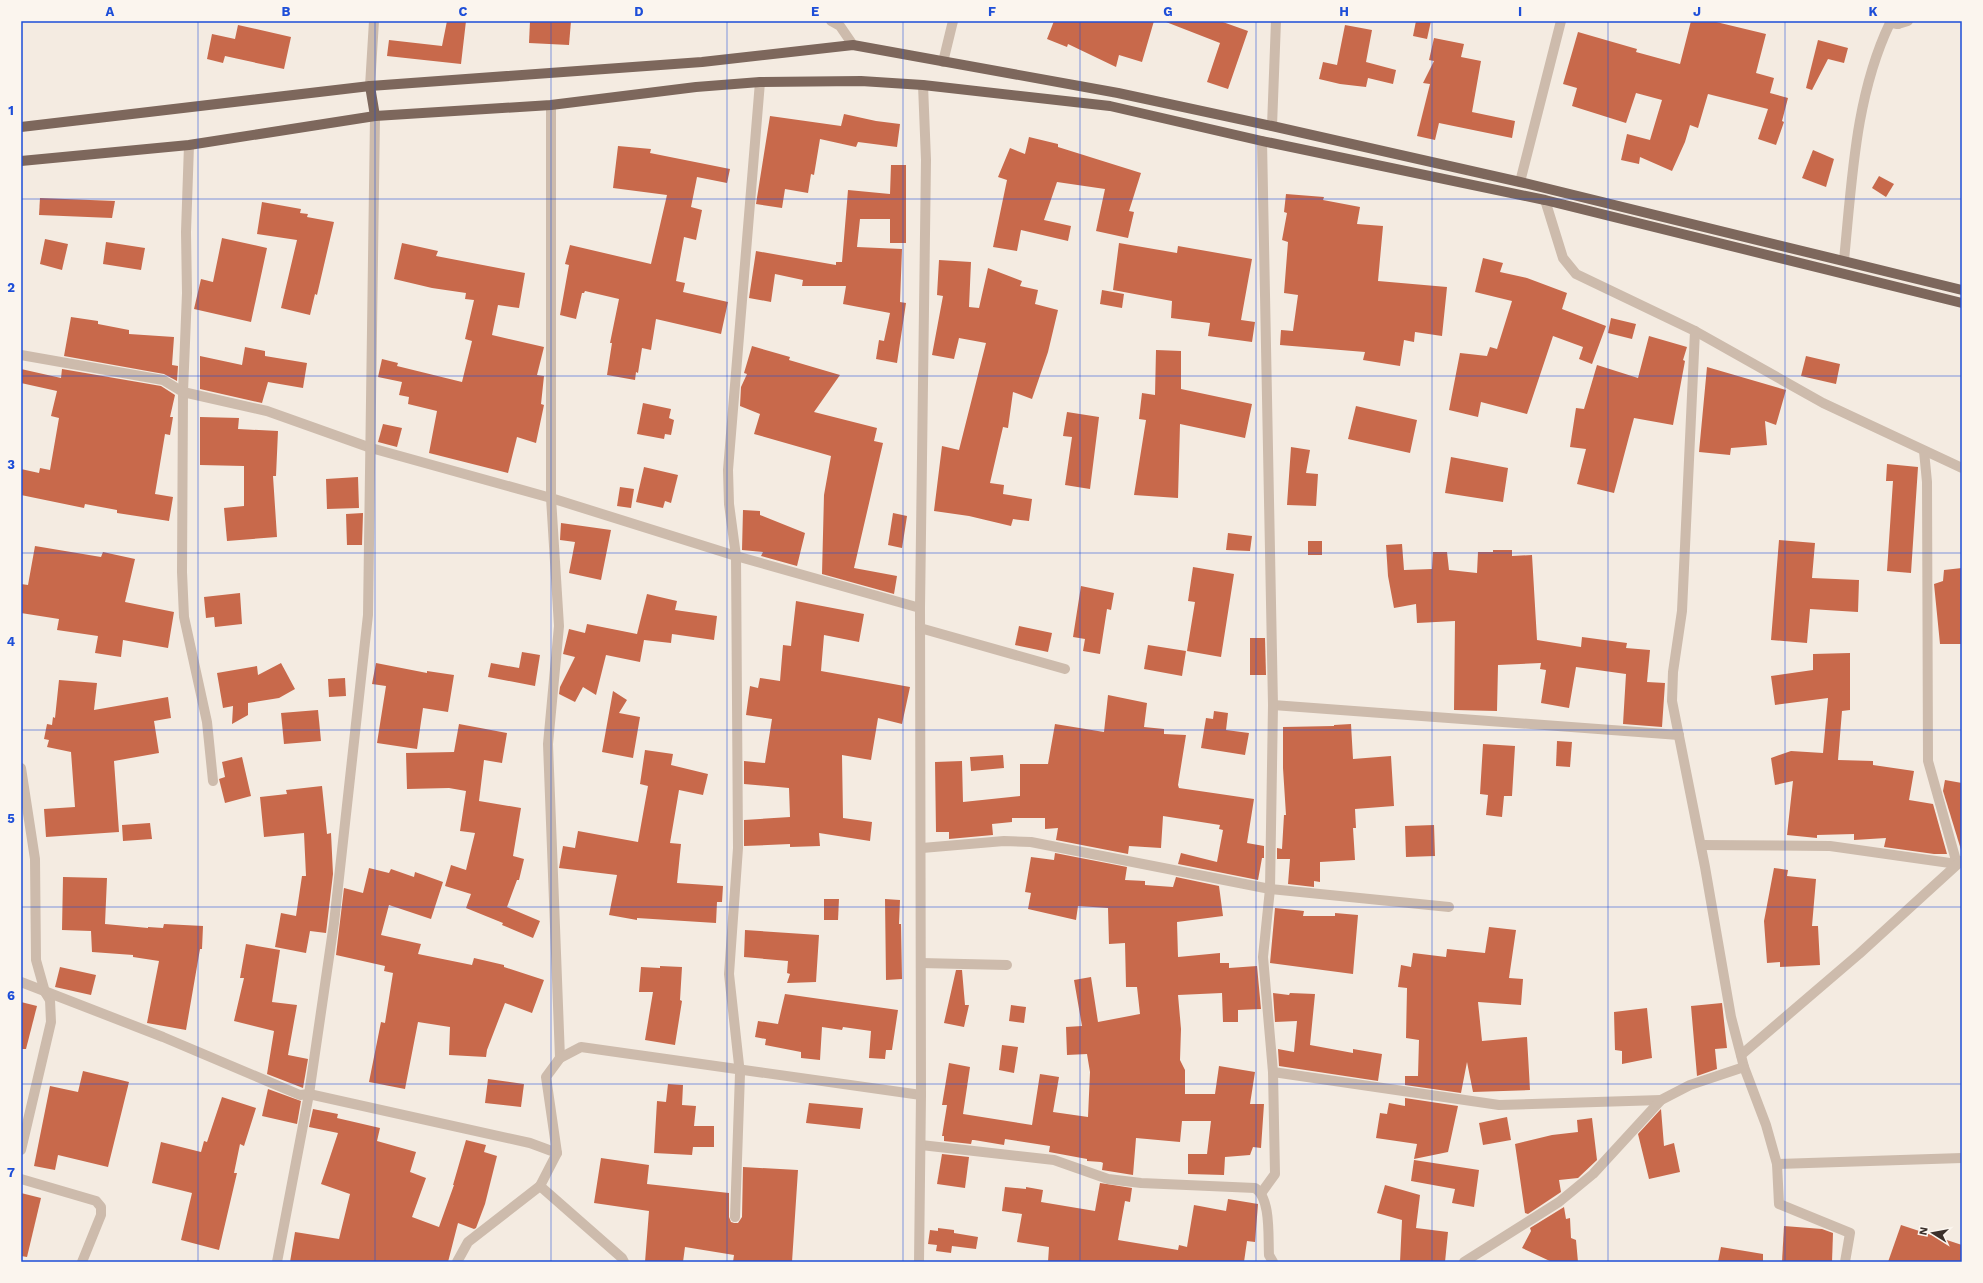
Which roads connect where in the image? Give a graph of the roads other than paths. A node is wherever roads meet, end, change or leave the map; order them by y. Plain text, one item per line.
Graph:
1 (374, 21) edge
2 (831, 21) edge
3 (952, 21) edge
4 (1276, 21) edge
5 (1561, 21) edge
6 (1901, 22) edge
7 (853, 45) junction
8 (942, 62) junction
9 (760, 82) junction
10 (923, 85) junction
11 (370, 86) junction
12 (552, 106) junction
13 (375, 116) junction
14 (1272, 126) junction
15 (21, 127) edge
16 (1262, 141) junction
17 (189, 145) junction
18 (21, 162) edge
19 (1520, 182) junction
20 (1545, 200) junction
21 (1844, 260) junction
22 (1906, 276) junction
23 (1900, 288) junction
24 (1962, 290) edge
25 (1962, 304) edge
26 (1694, 331) junction
27 (21, 355) edge
28 (183, 392) junction
29 (372, 448) junction
30 (1924, 451) junction
31 (1962, 468) edge
32 (551, 498) junction
33 (736, 556) junction
34 (920, 608) junction
35 (920, 628) junction
36 (1065, 669) dead end
37 (1273, 704) junction
38 (1679, 735) junction
39 (21, 768) edge
40 (213, 781) dead end
41 (1701, 845) junction
42 (922, 848) junction
43 (1960, 861) edge
44 (1270, 890) junction
45 (1449, 907) dead end
46 (921, 963) junction
47 (1007, 965) dead end
48 (21, 982) edge
49 (45, 992) junction
50 (1741, 1055) junction
51 (560, 1058) junction
52 (1744, 1067) junction
53 (739, 1069) junction
54 (1273, 1072) junction
55 (309, 1094) junction
56 (921, 1095) junction
57 (1661, 1100) junction
58 (920, 1145) junction
59 (21, 1150) edge
60 (557, 1153) junction
61 (1962, 1158) edge
62 (1777, 1164) junction
63 (21, 1179) edge
64 (540, 1186) junction
65 (1262, 1192) junction
66 (735, 1217) dead end
67 (82, 1262) edge
68 (277, 1262) edge
69 (457, 1262) edge
70 (624, 1262) edge
71 (918, 1262) edge
72 (1273, 1262) edge
73 (1464, 1262) edge
74 (1845, 1262) edge

1 - 11 street
2 - 7 street
3 - 8 street
4 - 14 street
5 - 19 street
6 - 21 street
7 - 8 main road
7 - 11 main road
8 - 14 main road
9 - 10 main road
9 - 12 main road
9 - 33 street
10 - 16 main road
10 - 34 street
11 - 13 main road
11 - 15 main road
12 - 13 main road
12 - 32 street
13 - 17 main road
13 - 29 street
14 - 19 main road
16 - 20 main road
16 - 37 street
17 - 18 main road
17 - 28 street
19 - 21 main road
20 - 23 main road
20 - 26 street
21 - 22 main road
22 - 23 main road
22 - 24 main road
23 - 25 main road
26 - 30 street
26 - 38 street
27 - 28 street
28 - 29 street
28 - 40 street
29 - 32 street
29 - 55 street
30 - 31 street
30 - 43 street
32 - 33 street
32 - 51 street
33 - 34 street
33 - 53 street
34 - 35 street
35 - 36 street
35 - 42 street
37 - 38 street
37 - 44 street
38 - 41 street
39 - 49 street
41 - 43 street
41 - 50 street
42 - 44 street
42 - 46 street
43 - 50 street
44 - 45 street
44 - 54 street
46 - 47 street
46 - 56 street
48 - 49 street
49 - 55 street
49 - 59 street
50 - 52 street
51 - 53 street
51 - 60 street
52 - 57 street
52 - 62 street
53 - 56 street
53 - 66 street
54 - 57 street
54 - 65 street
55 - 60 street
55 - 68 street
56 - 58 street
57 - 73 street
58 - 65 street
58 - 71 street
60 - 64 street
61 - 62 street
62 - 74 street
63 - 67 street
64 - 69 street
64 - 70 street
65 - 72 street

